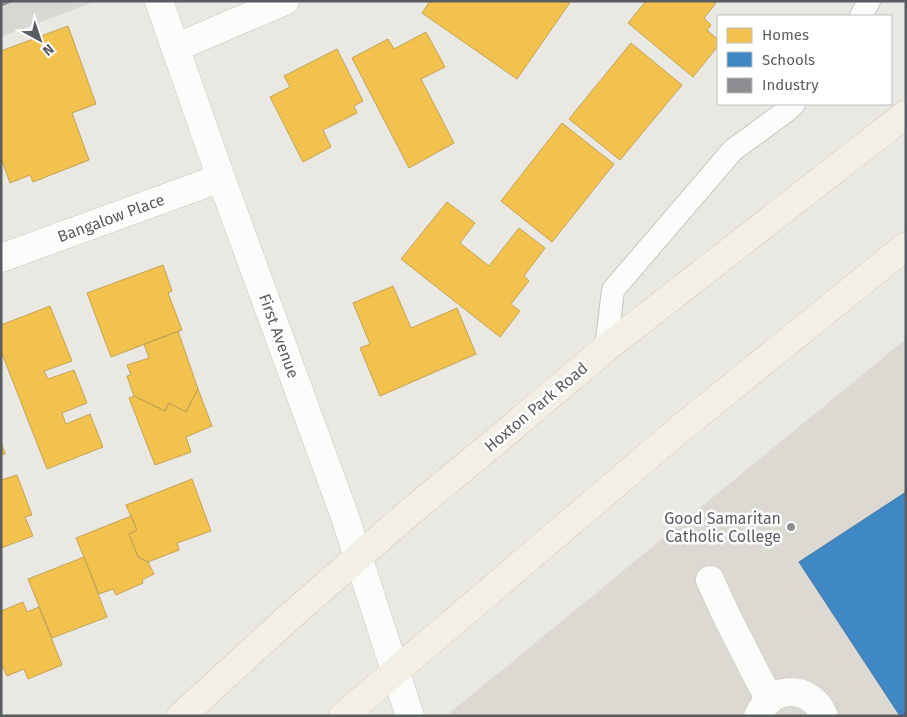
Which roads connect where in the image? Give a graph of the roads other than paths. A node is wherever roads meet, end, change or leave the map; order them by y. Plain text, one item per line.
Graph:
1 (159, 1) edge
2 (285, 1) edge
3 (869, 1) edge
4 (862, 15) edge
5 (175, 48) junction
6 (793, 105) edge
7 (906, 114) edge
8 (221, 178) junction
9 (906, 246) edge
10 (1, 258) edge
11 (606, 348) junction
12 (358, 556) junction
13 (710, 580) dead end
14 (396, 671) junction
15 (764, 707) edge
16 (181, 716) edge
17 (343, 716) edge
18 (410, 716) edge
19 (824, 716) edge

1 - 5 street, First Avenue
2 - 5 street
3 - 4 lane
5 - 8 street, First Avenue
6 - 11 lane
7 - 11 main road, Hoxton Park Road
8 - 10 street, Bangalow Place
8 - 12 street, First Avenue
9 - 14 main road
11 - 12 main road, Hoxton Park Road
12 - 14 street, First Avenue
12 - 16 main road, Hoxton Park Road
13 - 15 street
14 - 17 main road
14 - 18 street, First Avenue
15 - 19 street

